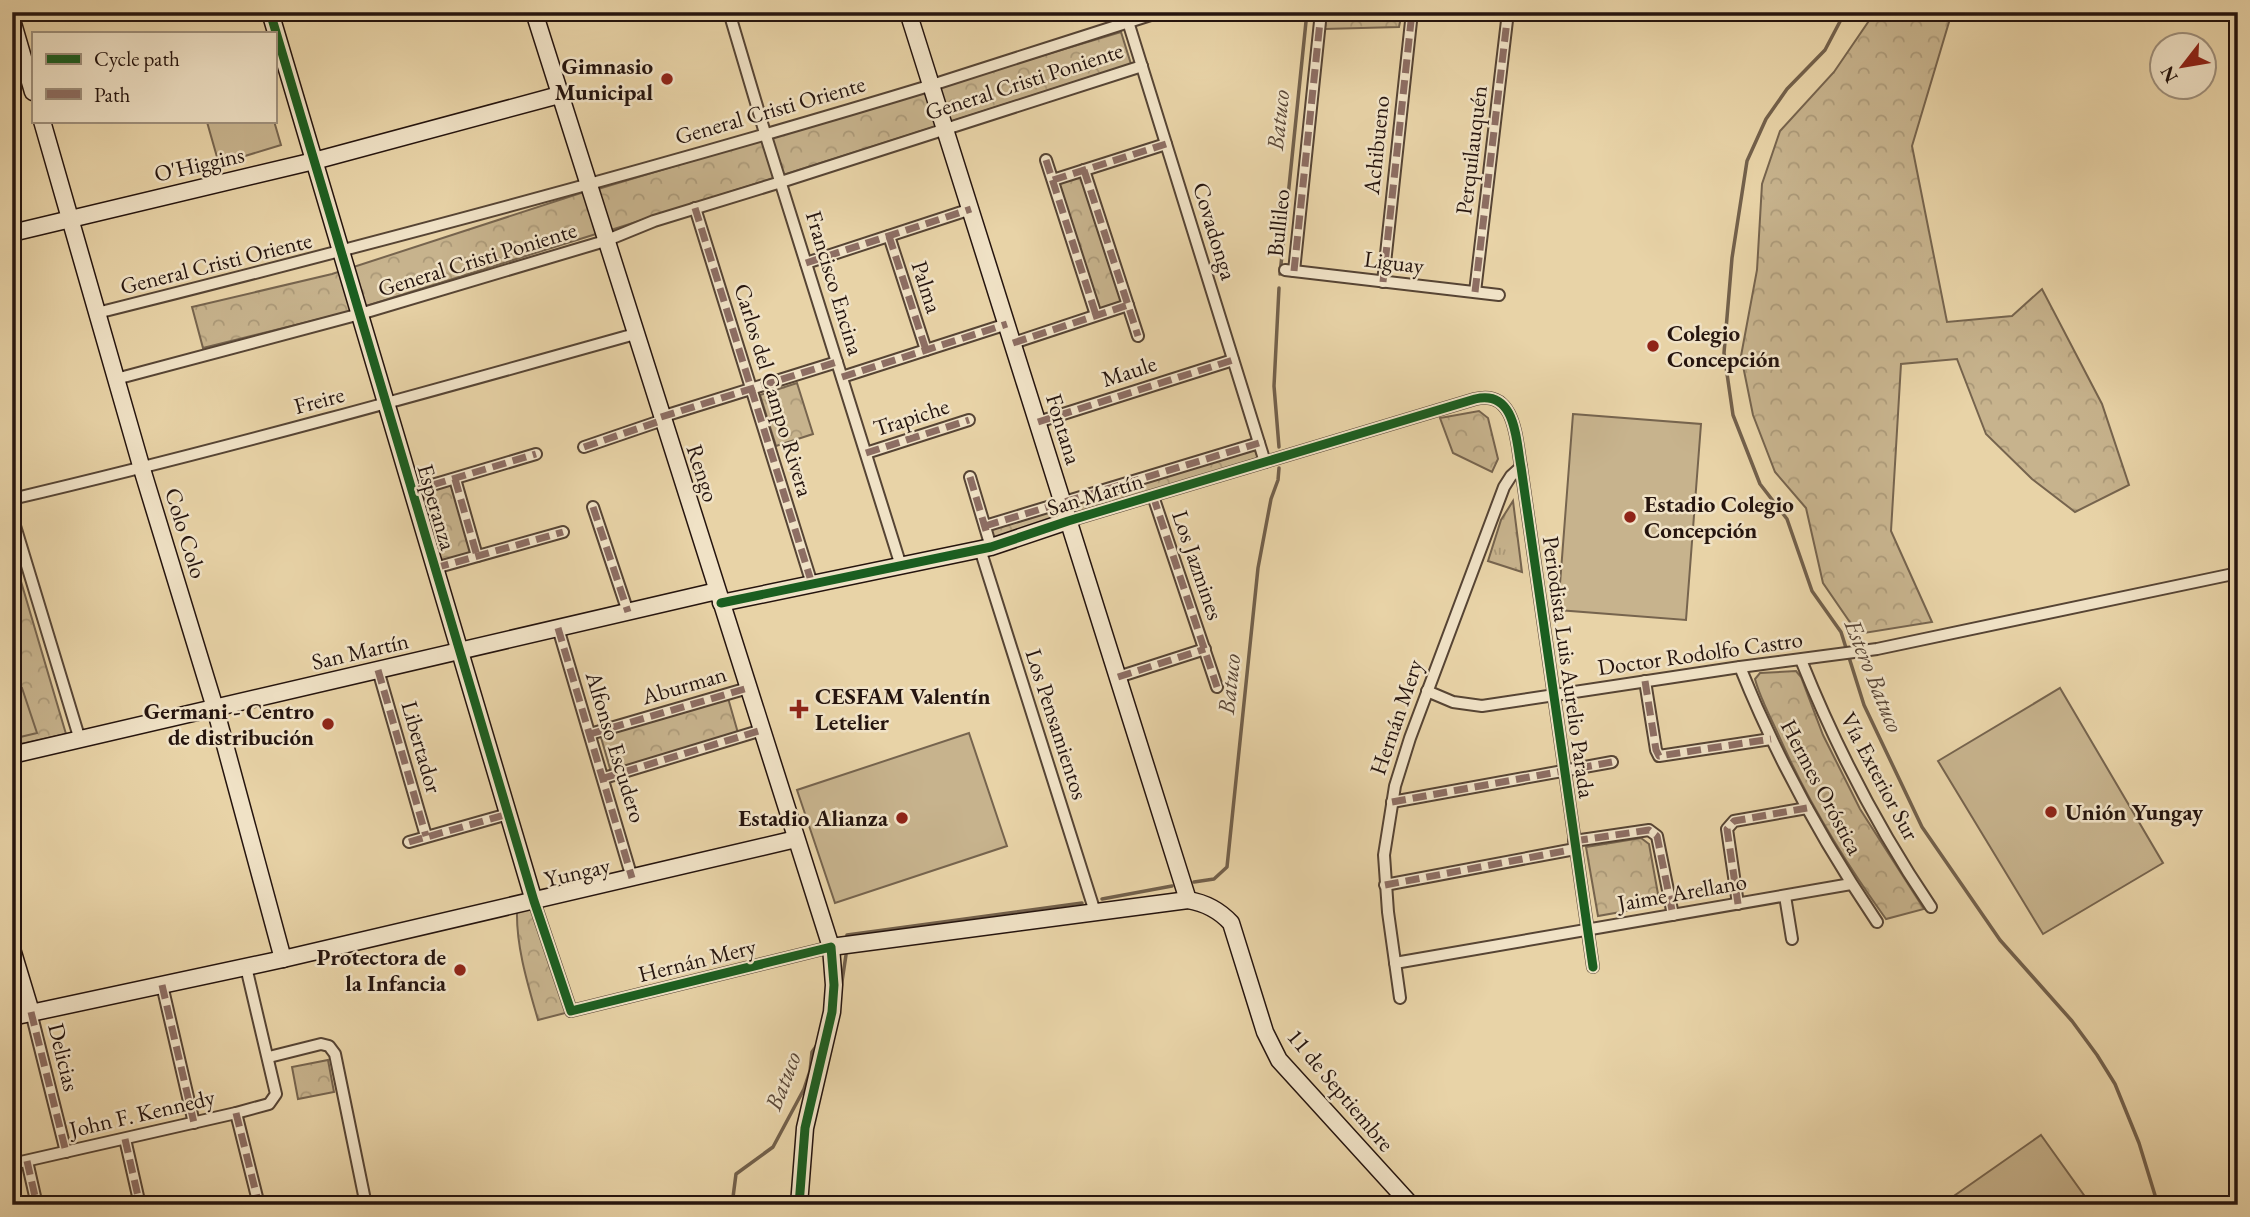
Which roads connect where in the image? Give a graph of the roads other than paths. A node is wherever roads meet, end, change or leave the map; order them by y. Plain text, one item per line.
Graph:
1 (270, 12) edge
2 (534, 12) edge
3 (730, 12) edge
4 (908, 12) edge
5 (1160, 12) edge
6 (1321, 12) edge
7 (1412, 12) edge
8 (1508, 12) edge
9 (1127, 17) edge
10 (12, 20) edge
11 (276, 32) edge
12 (276, 32) edge
13 (1142, 66) junction
14 (931, 85) junction
15 (32, 89) edge
16 (559, 95) junction
17 (42, 122) edge
18 (945, 128) junction
19 (765, 133) junction
20 (1166, 144) junction
21 (314, 160) junction
22 (1046, 160) dead end
23 (1084, 170) junction
24 (1053, 180) junction
25 (781, 182) junction
26 (587, 185) junction
27 (695, 208) junction
28 (971, 209) junction
29 (71, 218) junction
30 (12, 233) edge
31 (889, 236) junction
32 (605, 241) junction
33 (341, 251) junction
34 (807, 263) junction
35 (1289, 271) joint
36 (1383, 282) junction
37 (1475, 292) junction
38 (1499, 295) dead end
39 (1128, 305) junction
40 (97, 313) junction
41 (360, 314) junction
42 (1096, 316) junction
43 (1007, 324) junction
44 (635, 334) junction
45 (1138, 336) dead end
46 (1013, 343) junction
47 (926, 350) junction
48 (1233, 360) junction
49 (837, 362) junction
50 (842, 377) junction
51 (116, 379) junction
52 (751, 389) junction
53 (1475, 399) joint
54 (386, 404) junction
55 (662, 419) junction
56 (969, 419) dead end
57 (1038, 422) junction
58 (1258, 443) junction
59 (584, 447) dead end
60 (866, 453) junction
61 (536, 454) dead end
62 (1265, 462) junction
63 (1521, 467) junction
64 (142, 468) junction
65 (970, 477) dead end
66 (455, 479) junction
67 (412, 491) junction
68 (1153, 496) junction
69 (12, 499) edge
70 (1063, 503) junction
71 (593, 507) dead end
72 (12, 516) edge
73 (1068, 521) junction
74 (985, 526) junction
75 (564, 532) dead end
76 (985, 548) junction
77 (477, 556) junction
78 (901, 566) junction
79 (435, 568) junction
80 (2238, 573) edge
81 (812, 584) junction
82 (719, 597) junction
83 (628, 612) junction
84 (558, 628) junction
85 (1205, 649) junction
86 (460, 651) junction
87 (1801, 660) junction
88 (1740, 667) junction
89 (378, 670) junction
90 (1118, 677) junction
91 (1645, 681) junction
92 (1217, 687) dead end
93 (748, 688) junction
94 (1427, 691) junction
95 (1553, 696) junction
96 (215, 708) junction
97 (762, 730) junction
98 (590, 734) junction
99 (1771, 739) junction
100 (80, 740) junction
101 (12, 755) edge
102 (1612, 762) dead end
103 (1564, 771) junction
104 (604, 778) junction
105 (1392, 802) junction
106 (1807, 808) junction
107 (508, 814) junction
108 (426, 836) junction
109 (796, 839) junction
110 (409, 842) dead end
111 (1575, 845) junction
112 (632, 878) junction
113 (1852, 884) junction
114 (1385, 885) junction
115 (1785, 896) junction
116 (1188, 900) junction
117 (534, 901) junction
118 (1738, 904) junction
119 (1931, 907) dead end
120 (1095, 912) junction
121 (1673, 915) junction
122 (1877, 922) dead end
123 (1588, 929) junction
124 (1792, 939) dead end
125 (831, 947) junction
126 (12, 949) edge
127 (283, 959) junction
128 (1395, 963) junction
129 (246, 967) junction
130 (1593, 967) dead end
131 (162, 985) junction
132 (1400, 998) dead end
133 (571, 1011) joint
134 (31, 1012) junction
135 (12, 1017) edge
136 (269, 1057) junction
137 (236, 1113) junction
138 (194, 1123) junction
139 (125, 1139) junction
140 (66, 1152) junction
141 (27, 1161) junction
142 (12, 1164) edge
143 (37, 1205) edge
144 (140, 1205) edge
145 (260, 1205) edge
146 (366, 1205) edge
147 (799, 1205) edge
148 (1411, 1205) edge

1 - 11 street, Esperanza
2 - 16 street, Rengo
3 - 19 street, Francisco Encina
4 - 14 street, Fontana
5 - 9 street, General Cristi Oriente
6 - 35 street, Bullileo
7 - 36 street, Achibueno
8 - 37 street, Perquilauquén
9 - 13 street, Covadonga
9 - 14 street, General Cristi Oriente
10 - 15 street
12 - 21 street, Esperanza
13 - 18 street, General Cristi Poniente
13 - 20 street, Covadonga
14 - 18 street, Fontana
14 - 19 street, General Cristi Oriente
16 - 21 street, O'Higgins
16 - 26 street, Rengo
17 - 29 street, Colo Colo
18 - 25 street, General Cristi Poniente
18 - 28 street, Fontana
19 - 25 street, Francisco Encina
19 - 26 street, General Cristi Oriente
20 - 23 street
20 - 48 street, Covadonga
21 - 29 street, O'Higgins
21 - 33 street, Esperanza
22 - 24 street
23 - 24 street
23 - 39 street
24 - 42 street
25 - 27 street, General Cristi Poniente
25 - 34 street, Francisco Encina
26 - 32 street, Rengo
26 - 33 street, General Cristi Oriente
27 - 32 street, General Cristi Poniente
27 - 52 street, Carlos del Campo Rivera
28 - 31 street
28 - 43 street, Fontana
29 - 30 street, O'Higgins
29 - 40 street, Colo Colo
31 - 34 street
31 - 47 street, Palma
32 - 41 street, General Cristi Poniente
32 - 44 street, Rengo
33 - 40 street, General Cristi Oriente
33 - 41 street, Esperanza
34 - 49 street, Francisco Encina
35 - 36 street, Liguay
36 - 37 street, Liguay
37 - 38 street, Liguay
39 - 42 street
39 - 45 street
40 - 51 street, Colo Colo
41 - 51 street, General Cristi Poniente
41 - 54 street, Esperanza
42 - 46 street
43 - 46 street, Fontana
43 - 47 street
44 - 54 street, Freire
44 - 55 street, Rengo
46 - 57 street, Fontana
47 - 50 street
48 - 57 street, Maule
48 - 58 street, Covadonga
49 - 50 street, Francisco Encina
49 - 52 street
50 - 60 street, Francisco Encina
51 - 64 street, Colo Colo
52 - 55 street
52 - 81 street, Carlos del Campo Rivera
53 - 62 street, San Martín
53 - 63 street, Periodista Luis Aurelio Parada
54 - 64 street, Freire
54 - 67 street, Esperanza
55 - 59 street
55 - 82 street, Rengo
56 - 60 street, Trapiche
57 - 70 street, Fontana
58 - 62 street, Covadonga
58 - 70 street, San Martín
60 - 78 street, Francisco Encina
61 - 66 street
62 - 68 street, San Martín
63 - 94 street, Hernán Mery
63 - 95 street, Periodista Luis Aurelio Parada
64 - 69 street, Freire
64 - 96 street, Colo Colo
65 - 74 street, Los Pensamientos
66 - 67 street
66 - 77 street, Esperanza
67 - 79 street, Esperanza
68 - 73 street, San Martín
68 - 85 street, Los Jazmines
70 - 73 street, Fontana
70 - 74 street, San Martín
71 - 83 street
72 - 100 street
73 - 76 street, San Martín
73 - 90 street, Fontana
74 - 76 street, Los Pensamientos
75 - 77 street
76 - 78 street, San Martín
76 - 120 street, Los Pensamientos
77 - 79 street
78 - 81 street, San Martín
79 - 86 street, Esperanza
80 - 87 street, Doctor Rodolfo Castro
81 - 82 street, San Martín
82 - 83 street, San Martín
82 - 93 street, Rengo
83 - 84 street, San Martín
84 - 86 street, San Martín
84 - 98 street, Alfonso Escudero
85 - 90 street
85 - 92 street, Los Jazmines
86 - 89 street, San Martín
86 - 107 street, Esperanza
87 - 88 street, Doctor Rodolfo Castro
87 - 119 street, Vía Exterior Sur
88 - 91 street, Doctor Rodolfo Castro
88 - 99 street, Hermes Oróstica
89 - 96 street, San Martín
89 - 108 street, Libertador
90 - 116 street, Fontana
91 - 95 street, Doctor Rodolfo Castro
91 - 99 street
93 - 97 street, Rengo
93 - 98 street, Aburman
94 - 95 street, Doctor Rodolfo Castro
94 - 105 street, Hernán Mery
95 - 103 street, Periodista Luis Aurelio Parada
96 - 100 street, San Martín
96 - 127 street, Colo Colo
97 - 104 street
97 - 109 street, Rengo
98 - 104 street, Alfonso Escudero
99 - 106 street, Hermes Oróstica
100 - 101 street, San Martín
102 - 103 street
103 - 105 street
103 - 111 street, Periodista Luis Aurelio Parada
104 - 112 street, Alfonso Escudero
105 - 114 street, Hernán Mery
106 - 113 street, Hermes Oróstica
106 - 118 street
107 - 108 street
107 - 117 street, Esperanza
108 - 110 street
109 - 112 street, Yungay
109 - 125 street, Rengo
111 - 114 street
111 - 121 street
111 - 123 street, Periodista Luis Aurelio Parada
112 - 117 street, Yungay
113 - 115 street, Jaime Arellano
113 - 122 street, Hermes Oróstica
114 - 128 street, Hernán Mery
115 - 118 street, Jaime Arellano
115 - 124 street
116 - 120 street, Hernán Mery
116 - 148 street, 11 de Septiembre
117 - 127 street, Yungay
117 - 133 street, Esperanza
118 - 121 street, Jaime Arellano
120 - 125 street, Hernán Mery
121 - 123 street, Jaime Arellano
123 - 128 street, Jaime Arellano
123 - 130 street, Periodista Luis Aurelio Parada
125 - 133 street, Hernán Mery
125 - 147 street, Rengo
126 - 134 street
127 - 129 street, Yungay
128 - 132 street, Hernán Mery
129 - 131 street, Yungay
129 - 136 street
131 - 134 street, Yungay
131 - 138 street
134 - 135 street, Yungay
134 - 140 street, Delicias
136 - 137 street, John F. Kennedy
136 - 146 street
137 - 138 street, John F. Kennedy
137 - 145 street
138 - 139 street, John F. Kennedy
139 - 140 street, John F. Kennedy
139 - 144 street
140 - 141 street, John F. Kennedy
141 - 142 street, John F. Kennedy
141 - 143 street

